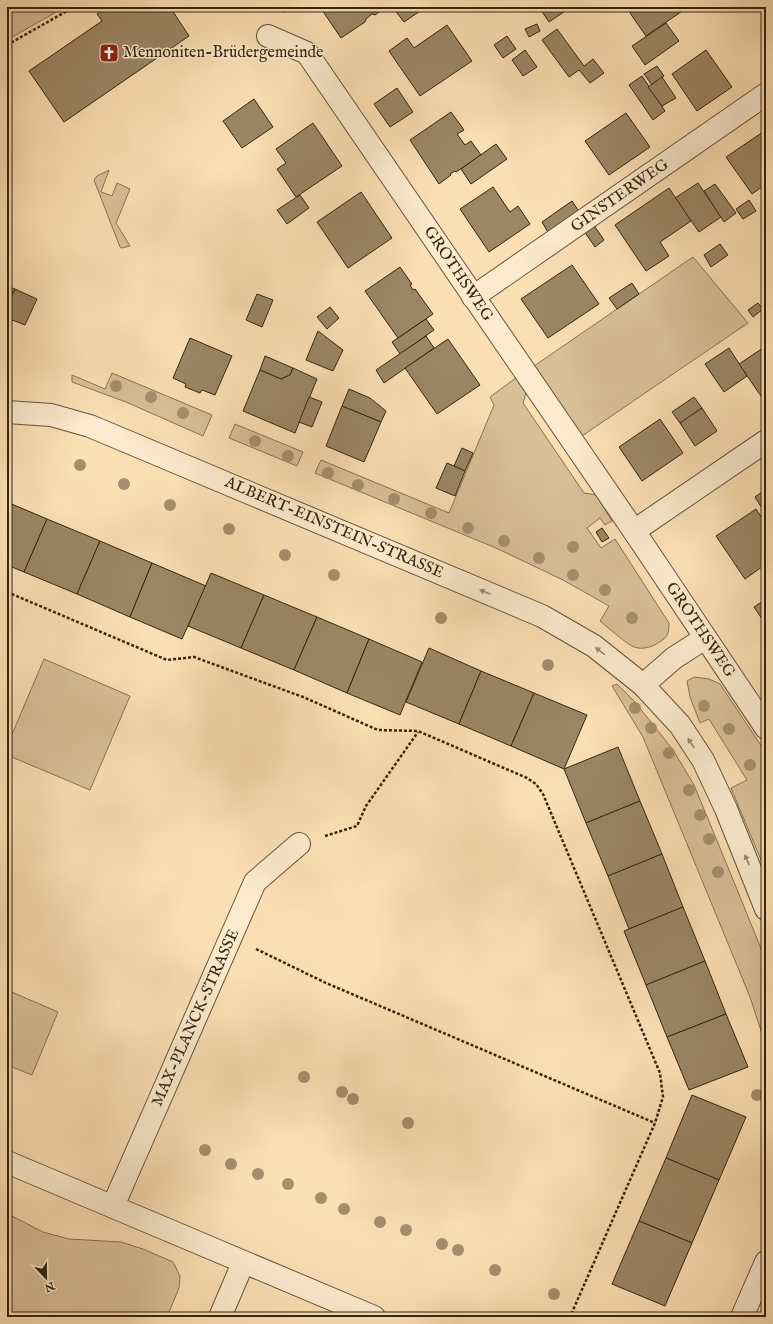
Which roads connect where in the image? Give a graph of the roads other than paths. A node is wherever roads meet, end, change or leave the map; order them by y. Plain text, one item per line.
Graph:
1 (268, 36) dead end
2 (766, 94) edge
3 (473, 297) junction
4 (7, 412) edge
5 (766, 441) edge
6 (634, 531) junction
7 (705, 638) junction
8 (644, 685) junction
9 (766, 728) edge
10 (299, 844) road end
11 (766, 909) edge
12 (7, 1162) edge
13 (113, 1206) junction
14 (766, 1262) edge
15 (243, 1263) junction
16 (220, 1317) edge
17 (374, 1317) edge
18 (742, 1317) edge

1 - 3 street, GROTHSWEG
2 - 3 street, GINSTERWEG
3 - 6 street, GROTHSWEG
8 -> 4 street, ALBERT-EINSTEIN-STRASSE
5 - 6 street
6 - 7 street, GROTHSWEG
7 - 8 street
7 - 9 street, GROTHSWEG
11 -> 8 street, ALBERT-EINSTEIN-STRASSE
10 - 13 street, MAX-PLANCK-STRASSE
12 - 13 street
13 - 15 street
14 - 18 street
15 - 16 street
15 - 17 street

